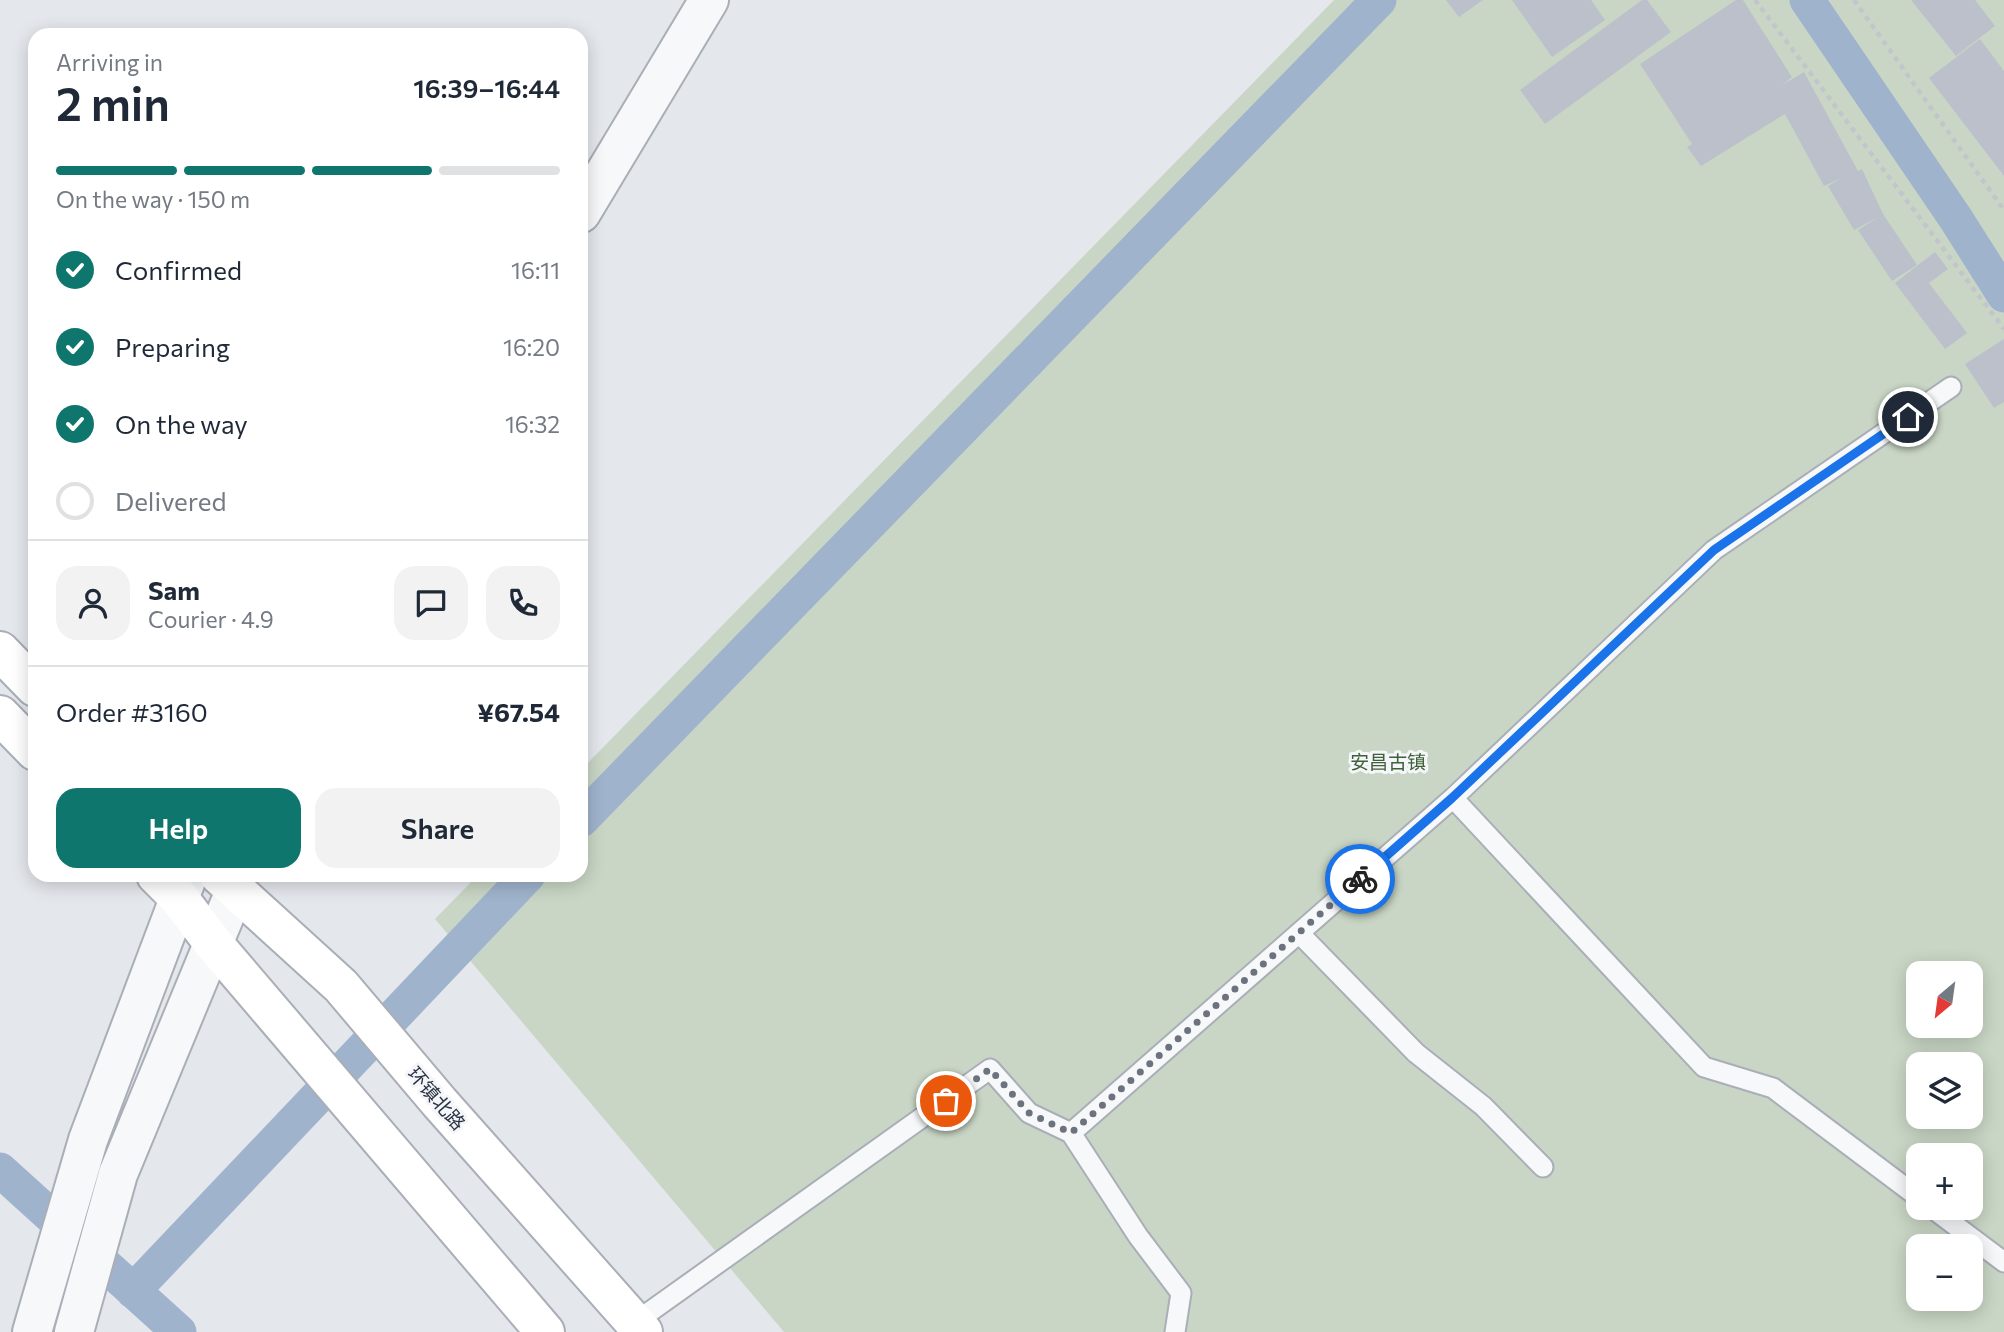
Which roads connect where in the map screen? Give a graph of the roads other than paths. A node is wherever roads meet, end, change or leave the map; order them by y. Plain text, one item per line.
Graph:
1 (709, 0) edge
2 (588, 201) edge
3 (1951, 387) dead end
4 (0, 651) edge
5 (28, 680) edge
6 (0, 715) edge
7 (28, 744) edge
8 (1452, 798) junction
9 (174, 883) edge
10 (228, 883) edge
11 (1299, 933) junction
12 (213, 943) junction
13 (1071, 1133) junction
14 (1543, 1167) dead end
15 (1906, 1188) edge
16 (1948, 1220) edge
17 (2004, 1262) edge
18 (638, 1327) edge
19 (32, 1332) edge
20 (74, 1332) edge
21 (545, 1332) edge
22 (1175, 1332) edge

1 - 2 street
3 - 8 lane
4 - 5 main road
6 - 7 main road
8 - 11 lane
8 - 15 lane
9 - 12 main road
9 - 19 street
10 - 12 street
10 - 18 main road, 环镇北路
11 - 13 lane
11 - 14 lane
12 - 20 street
12 - 21 main road
13 - 18 lane
13 - 22 lane
16 - 17 lane

